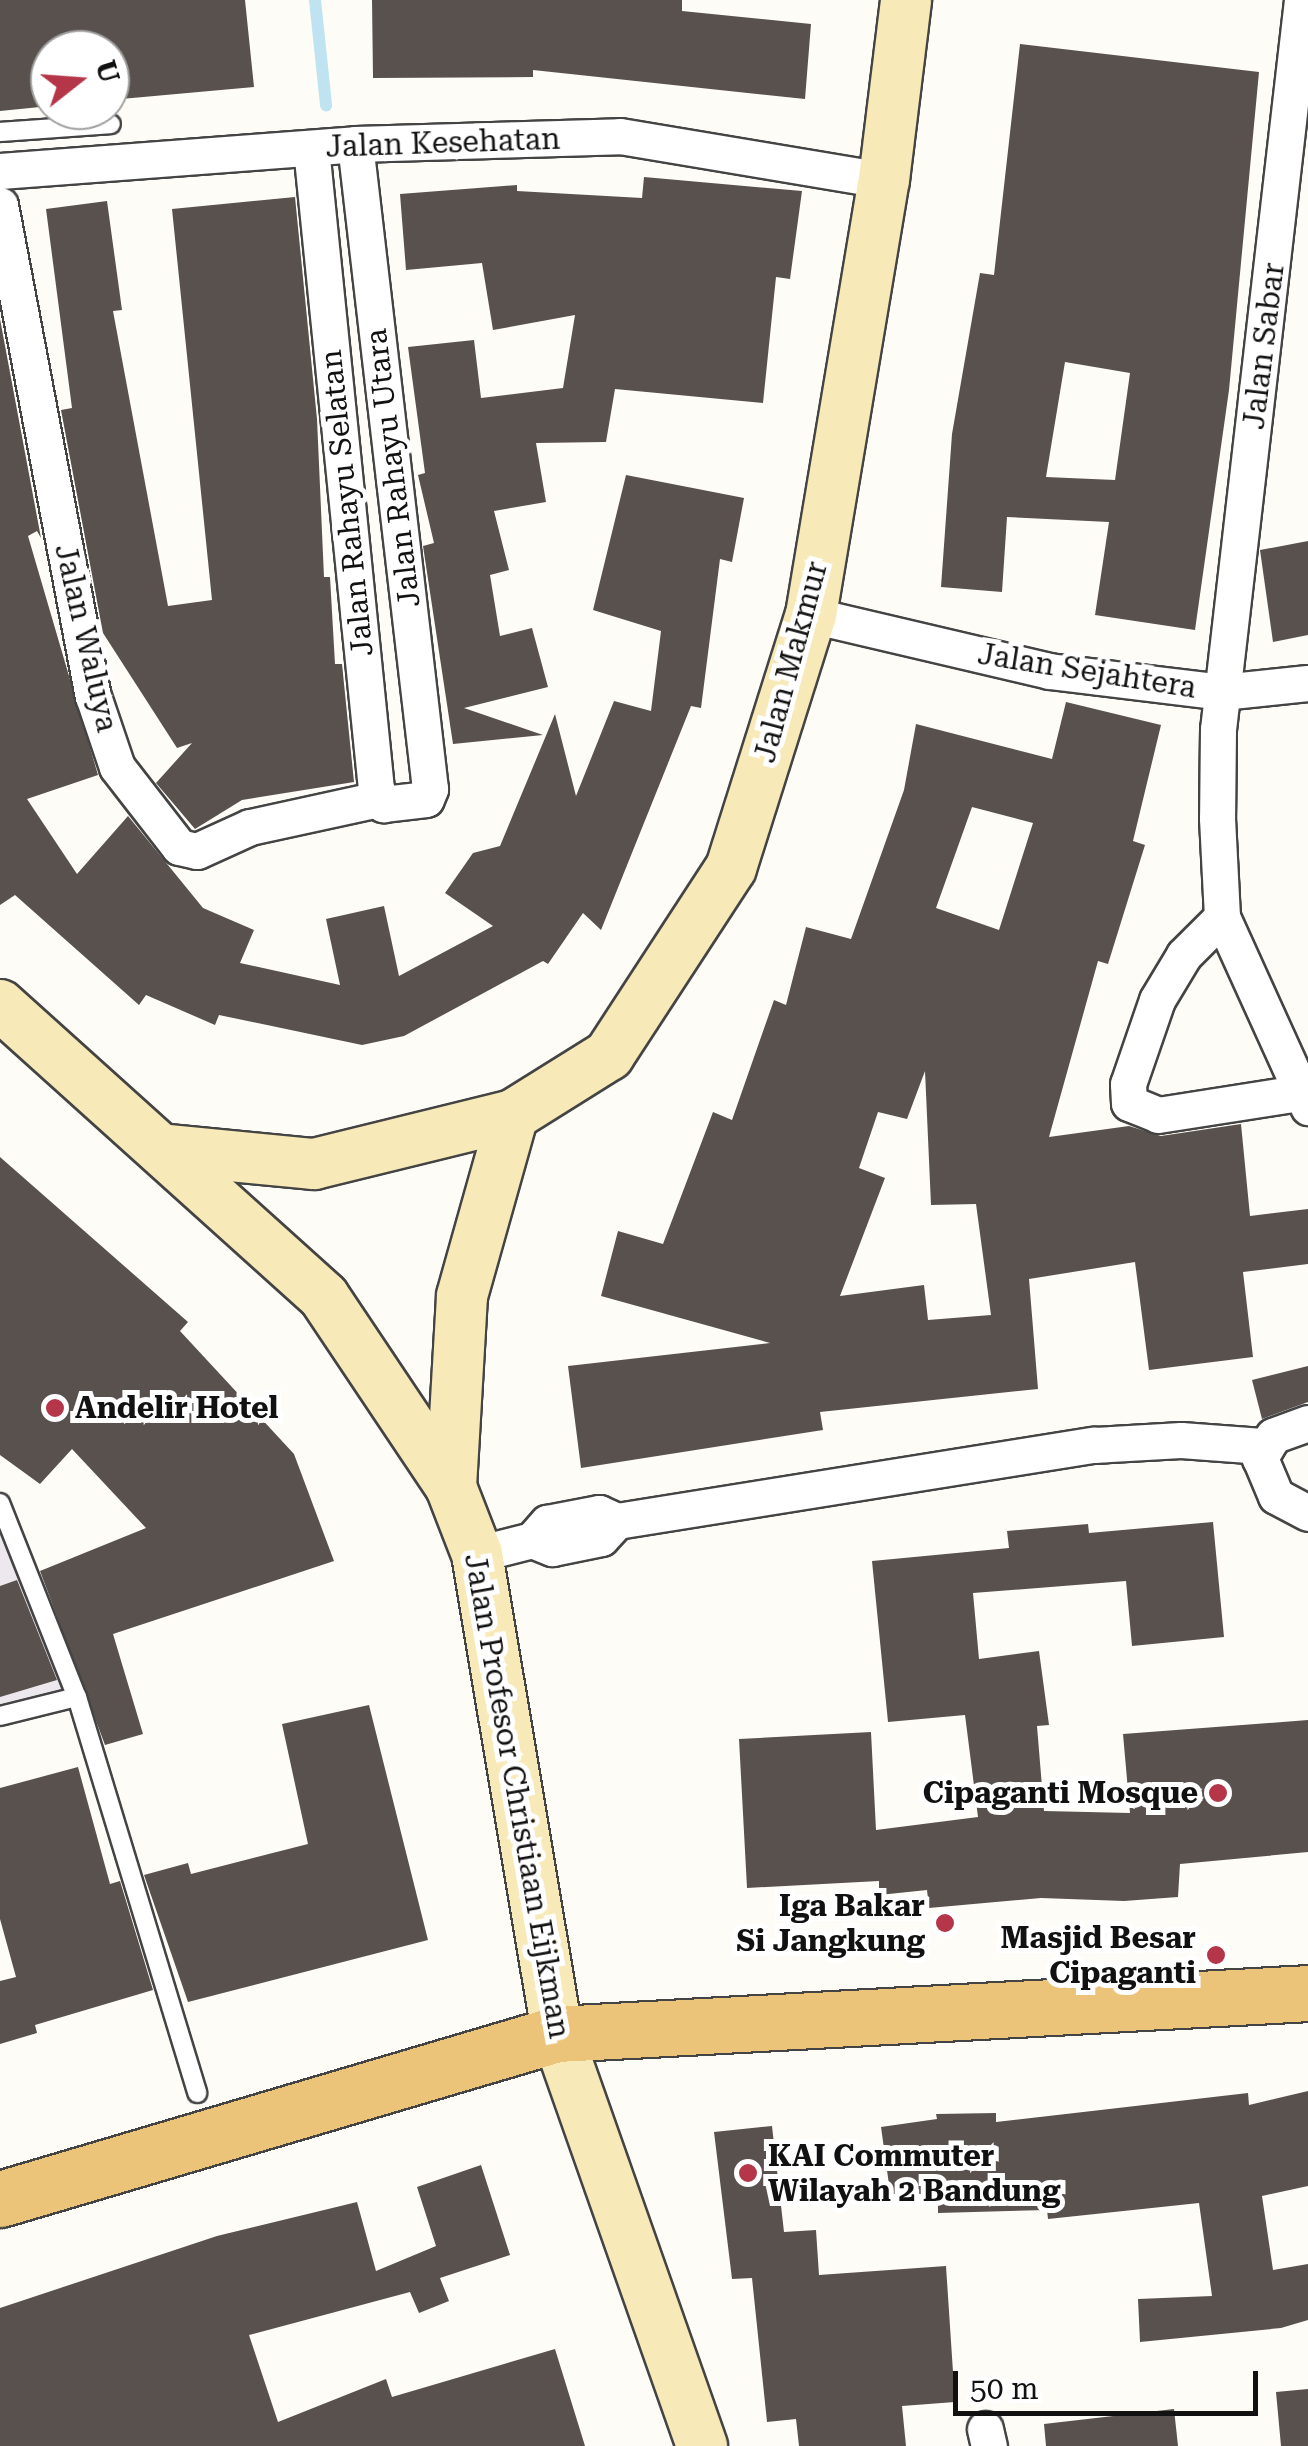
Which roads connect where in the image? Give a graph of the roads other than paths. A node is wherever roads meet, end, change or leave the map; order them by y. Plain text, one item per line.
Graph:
1 (906, 0) edge
2 (1302, 0) edge
3 (30, 130) edge
4 (0, 132) edge
5 (356, 144) junction
6 (312, 148) junction
7 (0, 171) edge
8 (884, 180) junction
9 (0, 205) edge
10 (810, 614) junction
11 (1308, 683) edge
12 (1222, 692) junction
13 (378, 799) junction
14 (1222, 917) junction
15 (0, 1005) edge
16 (1304, 1100) edge
17 (513, 1116) junction
18 (168, 1150) junction
19 (1308, 1423) edge
20 (1262, 1446) junction
21 (450, 1487) junction
22 (0, 1502) edge
23 (1308, 1513) edge
24 (507, 1546) junction
25 (76, 1697) junction
26 (0, 1716) edge
27 (1308, 1993) edge
28 (557, 2034) junction
29 (198, 2093) dead end
30 (0, 2199) edge
31 (702, 2446) edge

1 - 8 main road, Jalan Makmur
2 - 12 street, Jalan Sabar
3 - 4 lane
5 - 6 street, Jalan Kesehatan
5 - 8 street, Jalan Kesehatan
5 - 13 street, Jalan Rahayu Utara
6 - 7 street, Jalan Kesehatan
6 - 13 street, Jalan Rahayu Selatan
8 - 10 main road, Jalan Makmur
9 - 13 street, Jalan Waluya
10 - 12 street, Jalan Sejahtera
10 - 17 main road, Jalan Makmur
11 - 12 street, Jalan Sejahtera
12 - 14 street, Jalan Sabar
14 - 16 street
14 - 16 street
15 - 18 main road, Jalan Profesor Christiaan Eijkman
17 - 18 main road
17 - 21 main road, Jalan Profesor Christiaan Eijkman
18 - 21 main road, Jalan Profesor Christiaan Eijkman
19 - 20 street
20 - 23 street
20 - 24 street
21 - 24 main road, Jalan Profesor Christiaan Eijkman
22 - 25 lane
24 - 28 main road, Jalan Profesor Christiaan Eijkman
25 - 26 lane
25 - 29 lane
27 - 28 main road
28 - 30 main road
28 - 31 main road, Jalan Profesor Christiaan Eijkman

